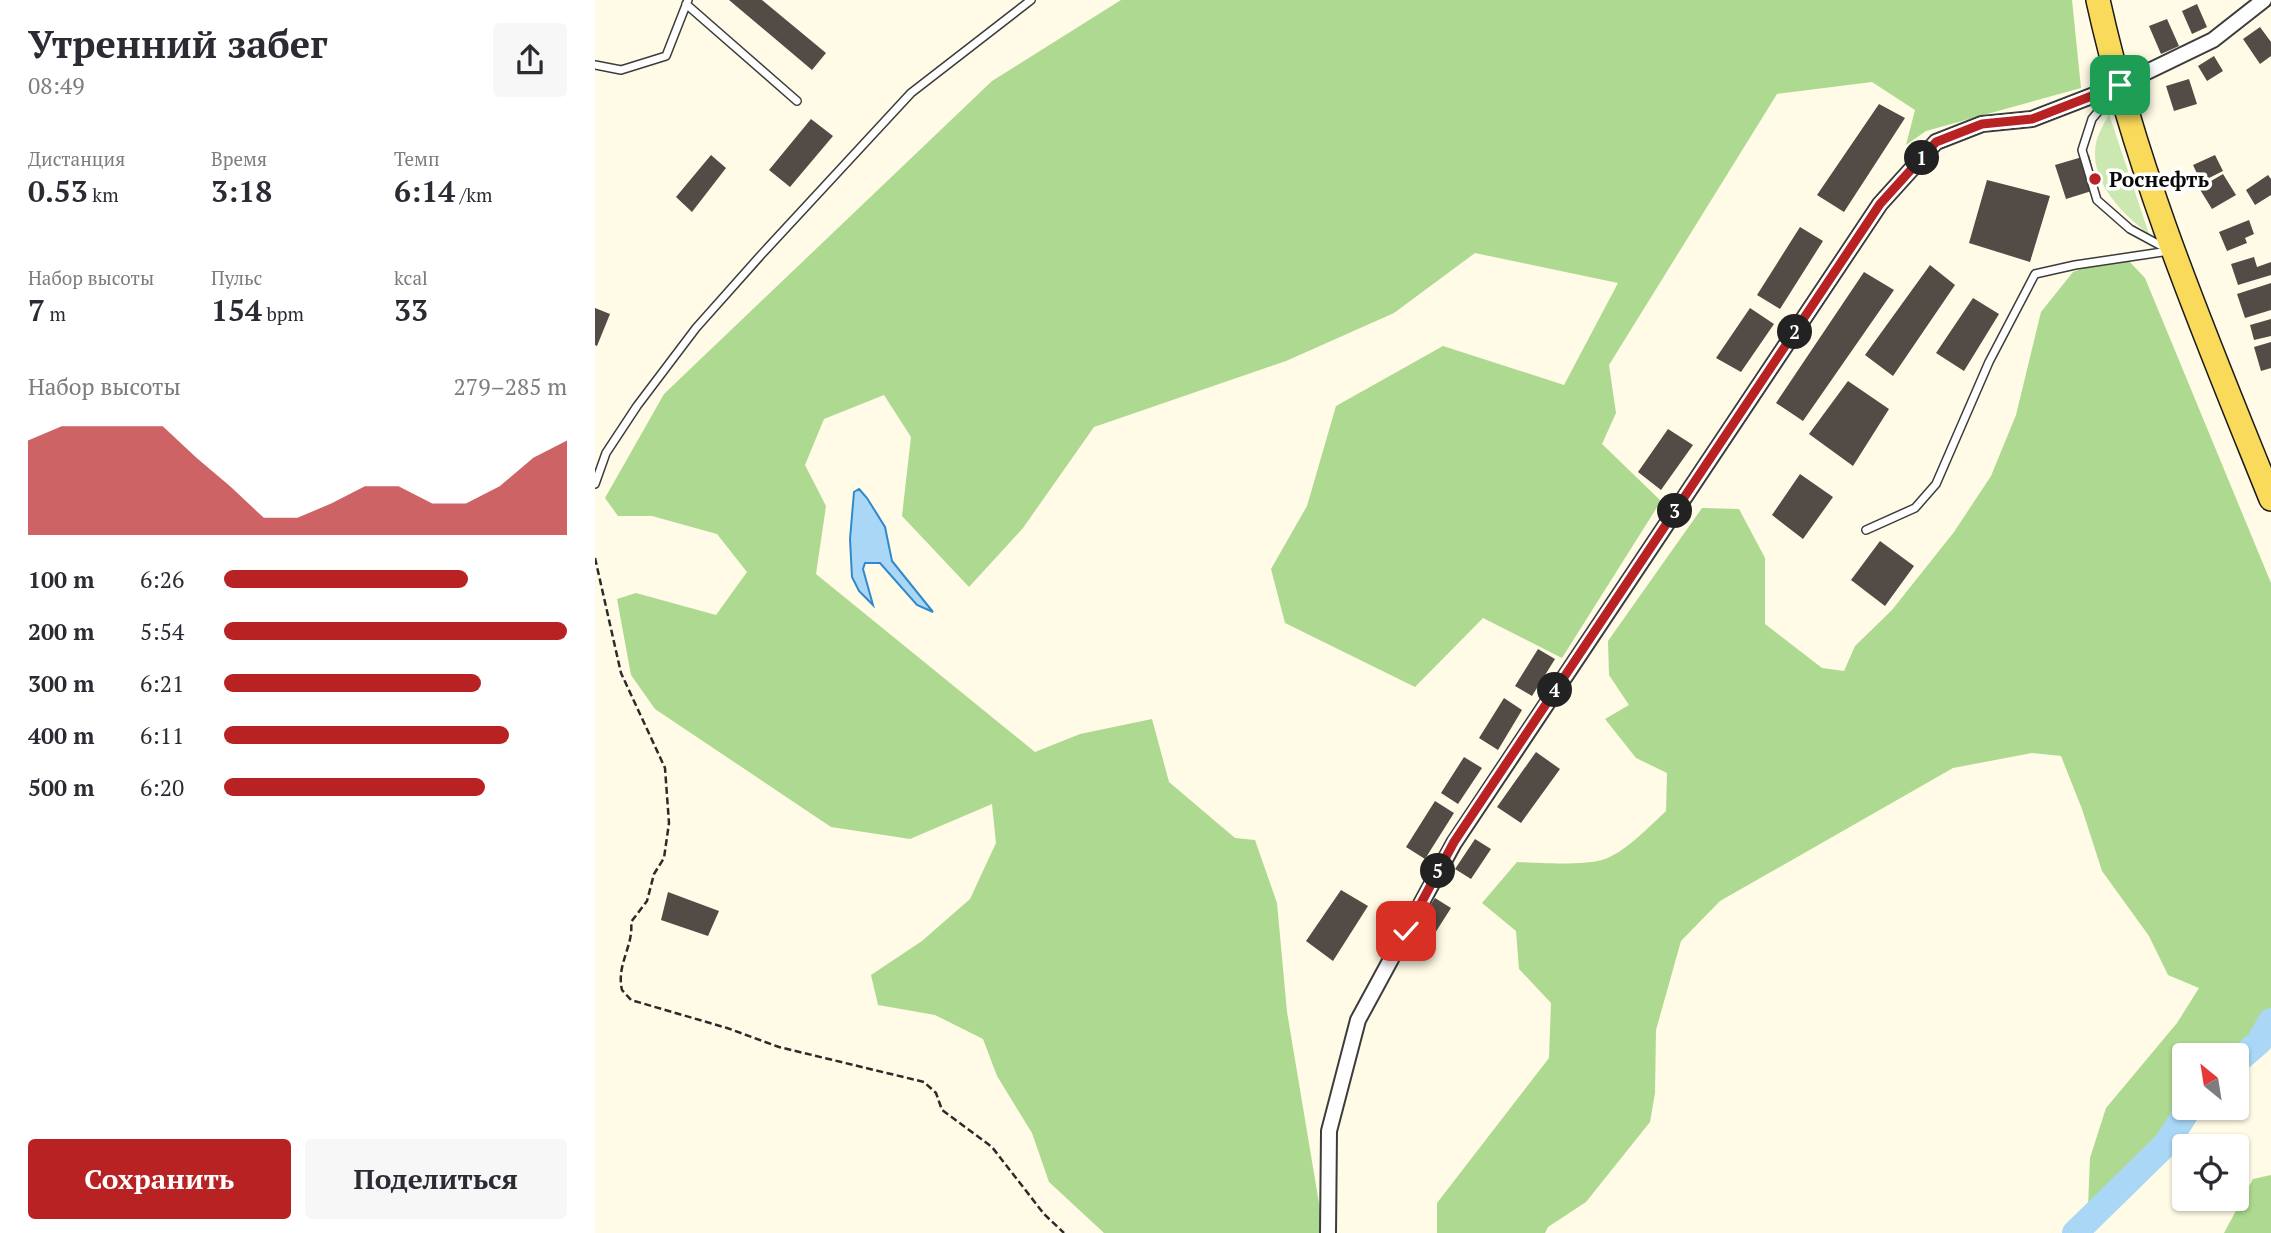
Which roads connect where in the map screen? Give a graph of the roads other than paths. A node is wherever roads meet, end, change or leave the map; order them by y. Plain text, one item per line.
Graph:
1 (1031, 0) edge
2 (2098, 0) edge
3 (2263, 0) edge
4 (687, 2) edge
5 (595, 65) edge
6 (2120, 85) junction
7 (797, 101) dead end
8 (2171, 250) junction
9 (597, 471) edge
10 (595, 484) edge
11 (2271, 499) edge
12 (1866, 530) dead end
13 (1328, 1233) edge

1 - 9 lane
2 - 6 main road
3 - 6 street
4 - 5 lane
4 - 7 lane
6 - 8 main road
6 - 8 lane
6 - 13 street
8 - 11 main road
8 - 12 lane
9 - 10 lane

